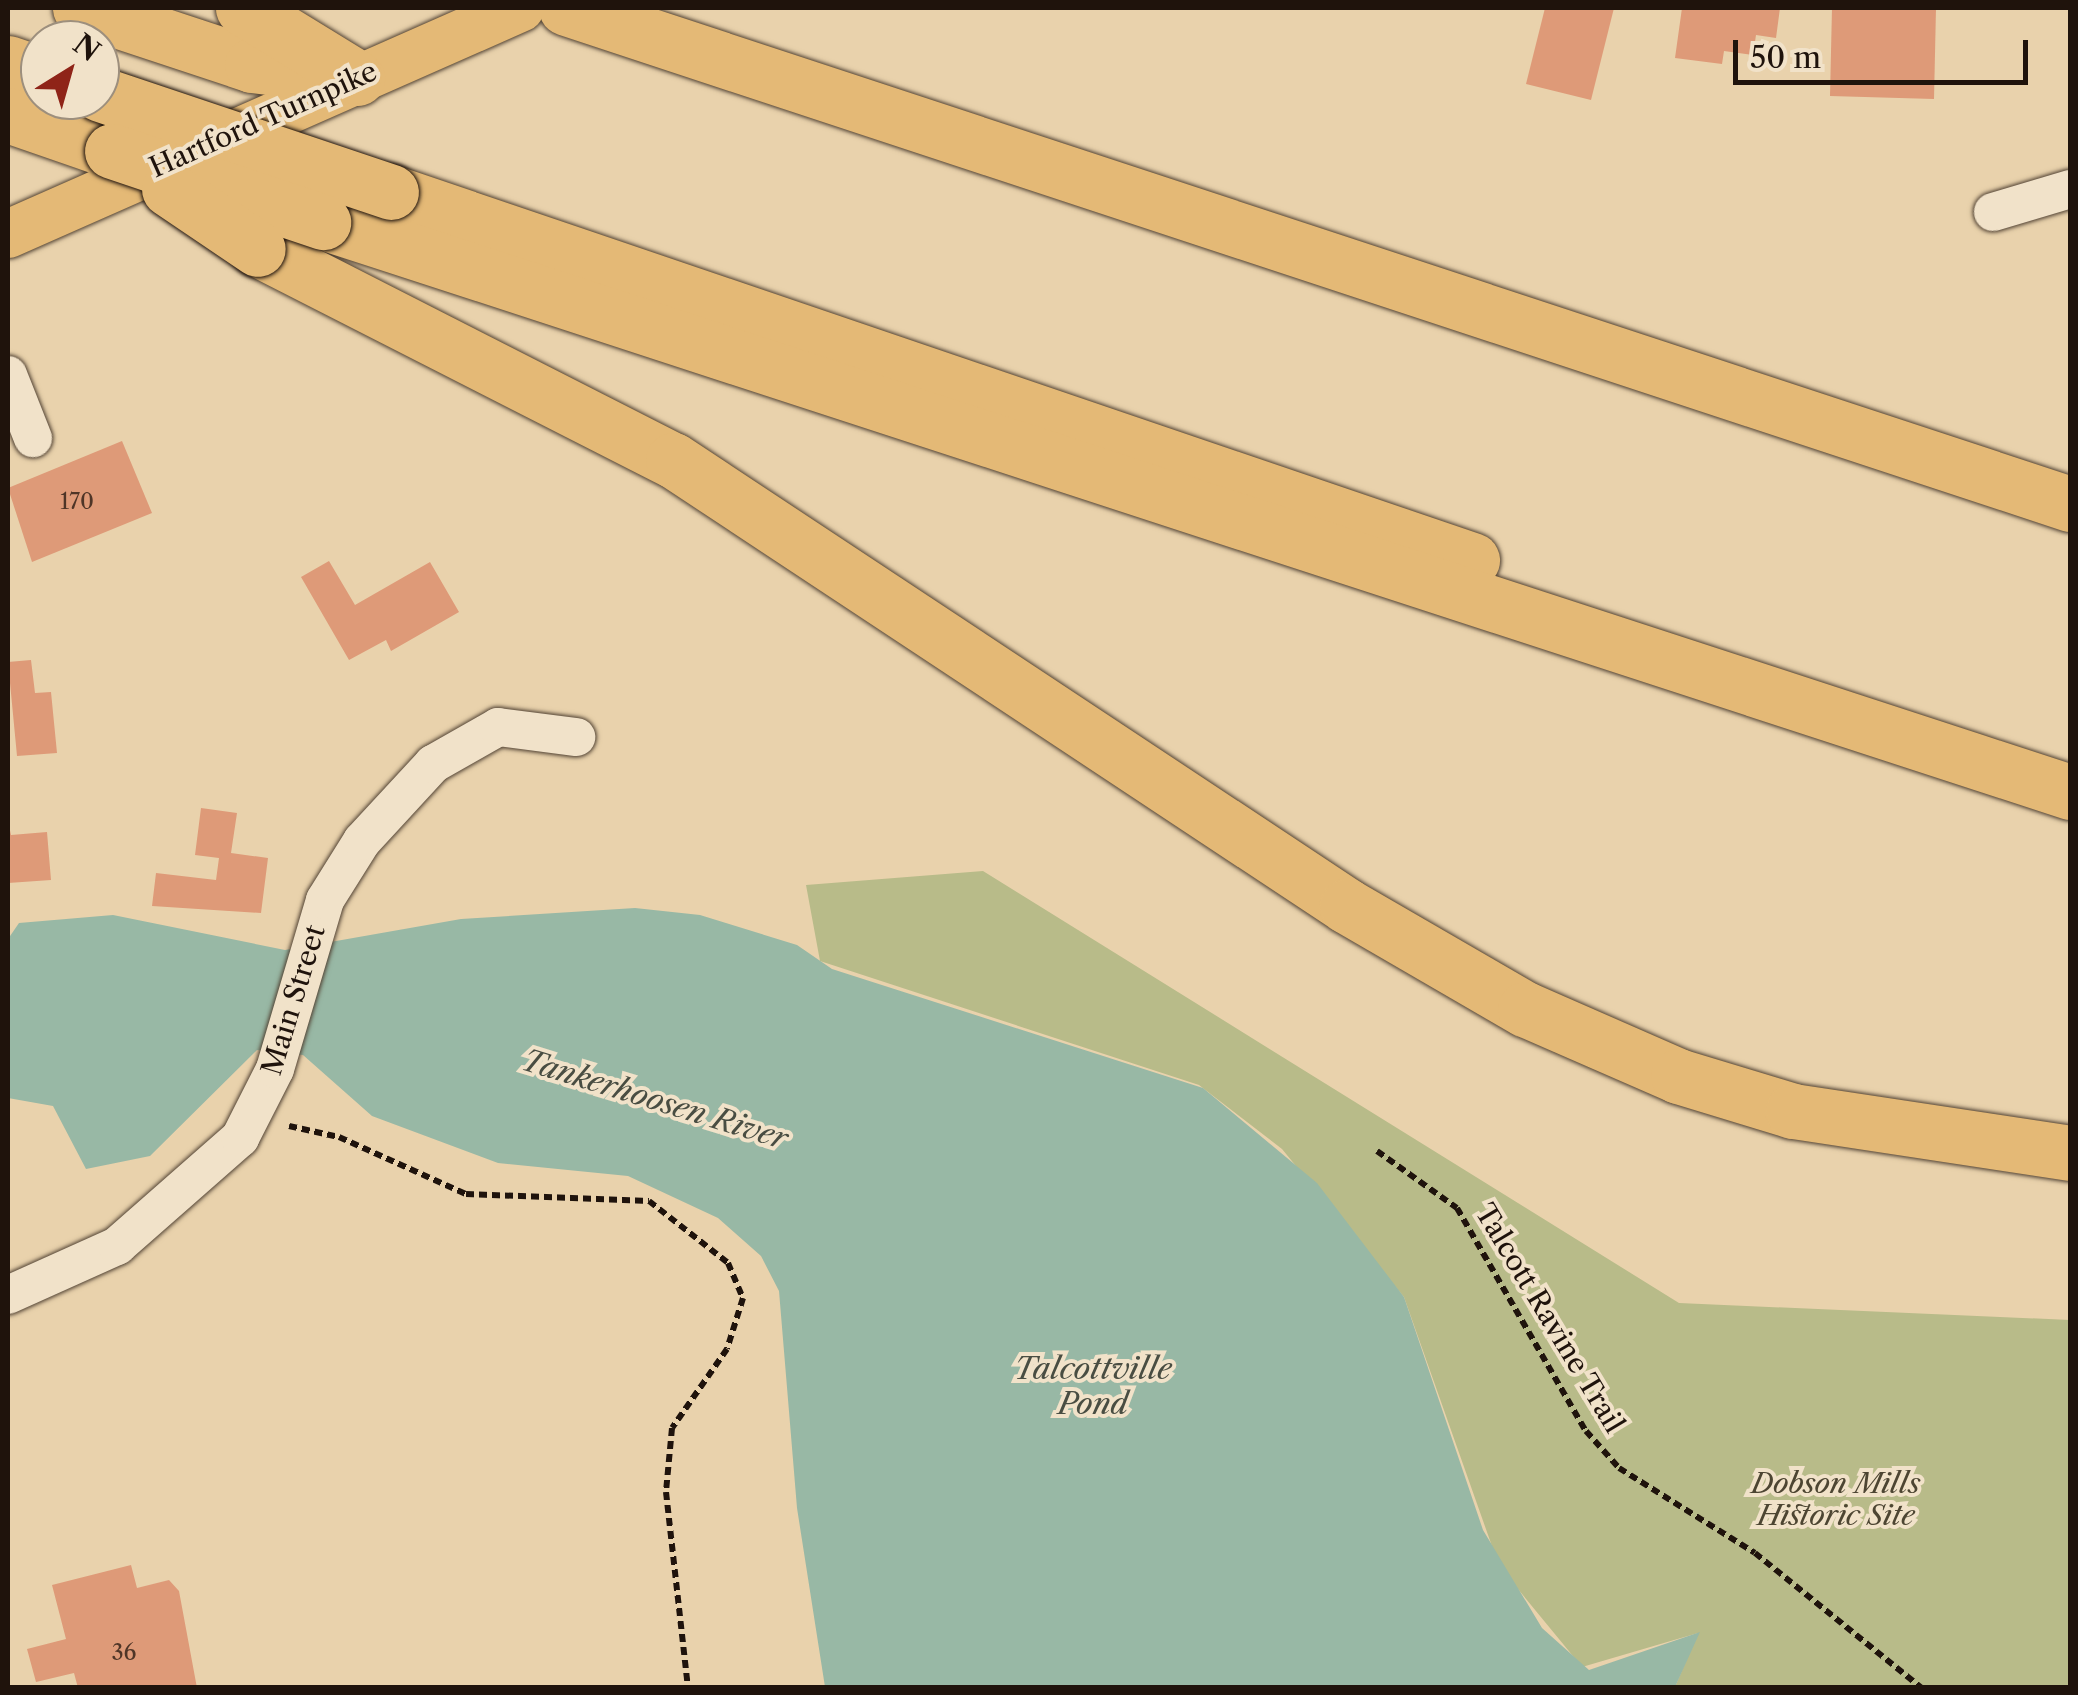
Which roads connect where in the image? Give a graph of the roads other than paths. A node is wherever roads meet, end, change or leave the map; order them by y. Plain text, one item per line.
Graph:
1 (80, 8) edge
2 (243, 8) edge
3 (520, 8) edge
4 (566, 8) edge
5 (8, 63) edge
6 (357, 78) junction
7 (20, 93) edge
8 (120, 101) edge
9 (55, 120) edge
10 (112, 151) junction
11 (2070, 189) edge
12 (1993, 212) dead end
13 (8, 234) edge
14 (8, 375) edge
15 (32, 438) dead end
16 (2070, 504) edge
17 (576, 737) dead end
18 (2070, 764) edge
19 (2070, 792) edge
20 (2070, 1154) edge
21 (8, 1295) edge

1 - 6 highway
2 - 6 highway
3 - 6 main road, Hartford Turnpike
4 - 16 highway
5 - 7 highway
6 - 13 main road, Hartford Turnpike
8 - 18 highway, bridge
9 - 10 highway
10 - 19 highway, bridge
10 - 20 highway, bridge
11 - 12 street
14 - 15 street
17 - 21 street, Main Street

